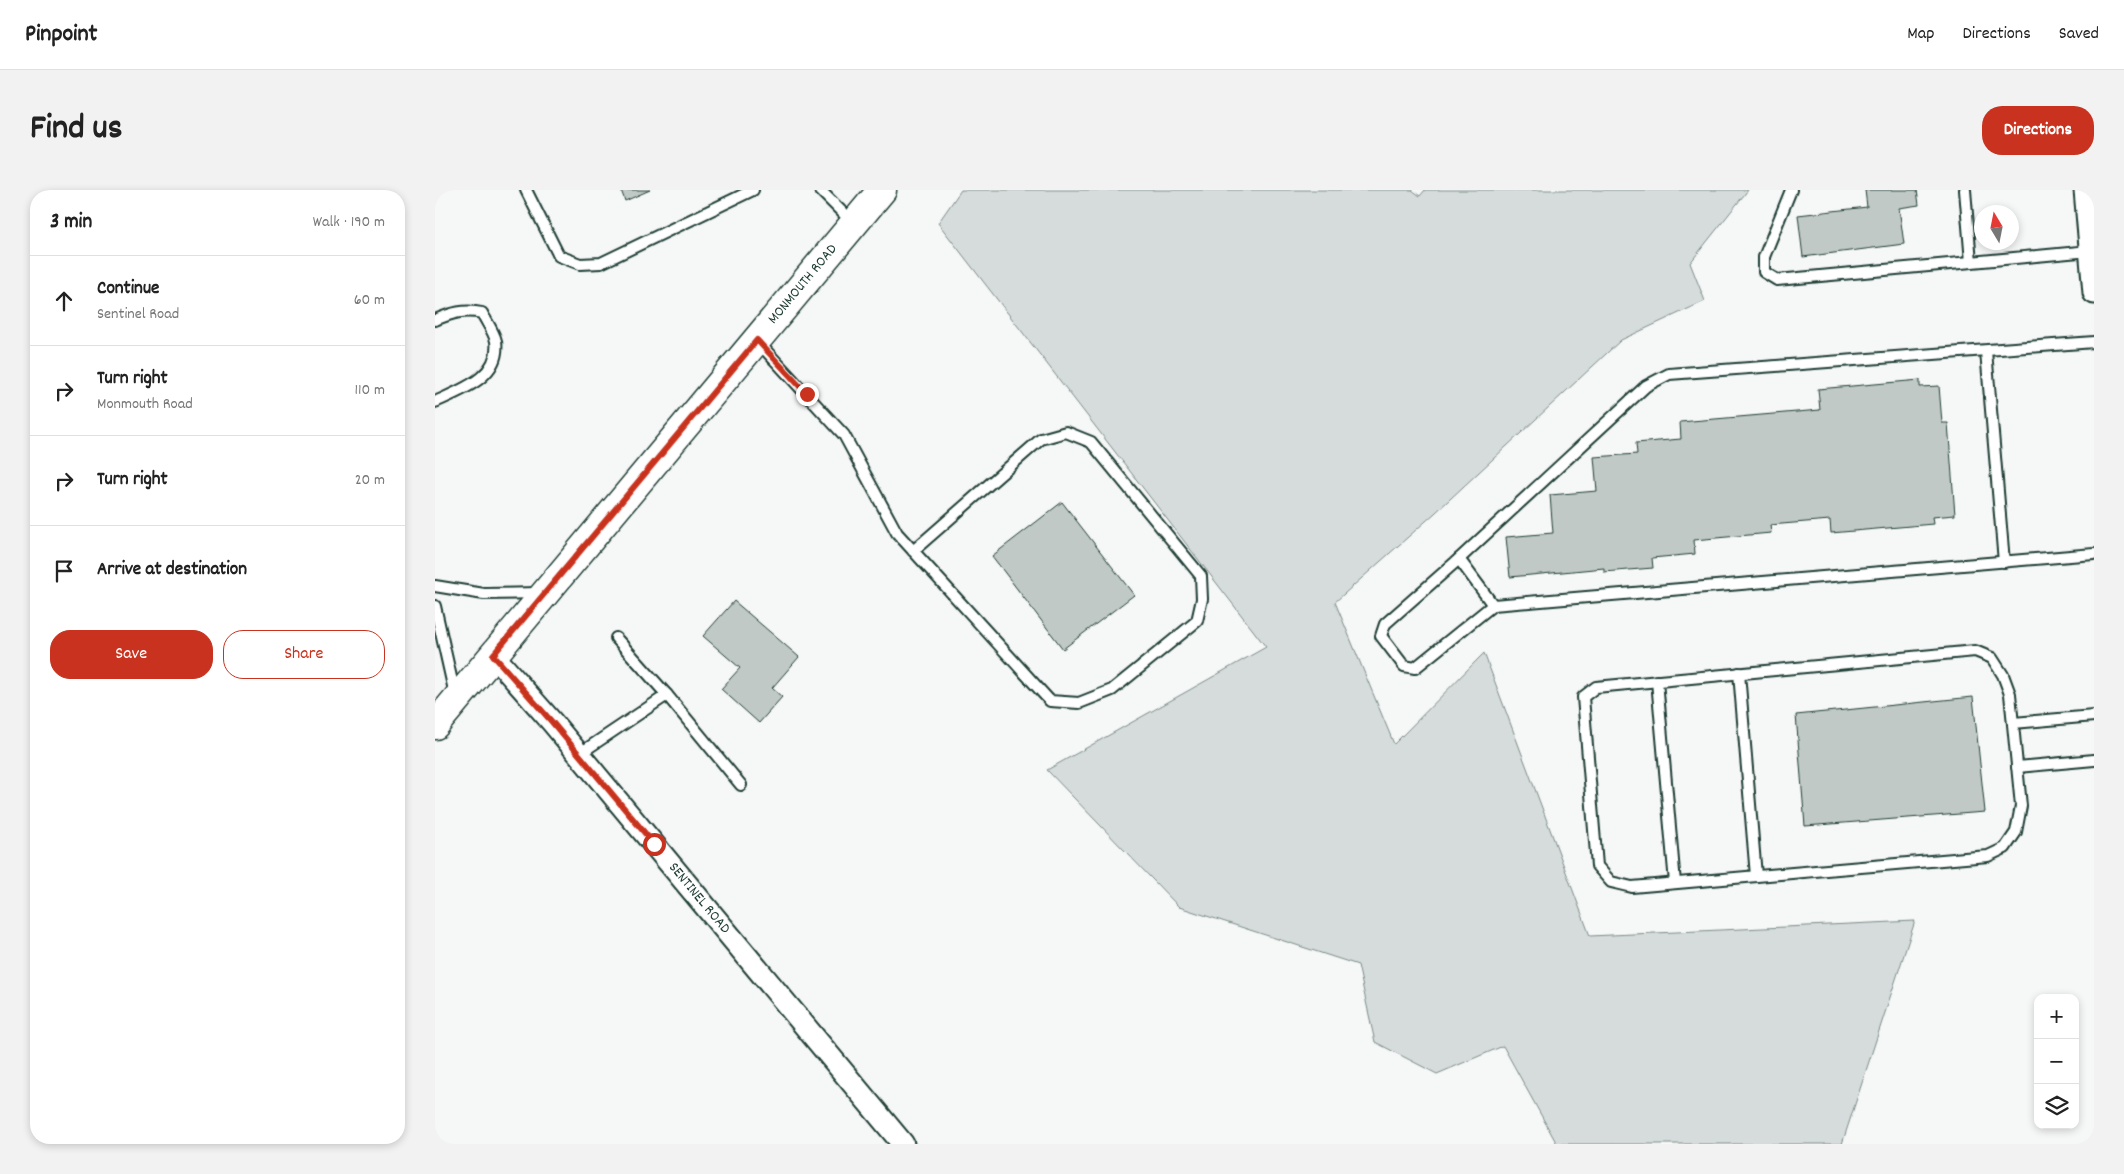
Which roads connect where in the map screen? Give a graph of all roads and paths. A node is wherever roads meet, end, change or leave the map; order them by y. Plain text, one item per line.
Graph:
1 (526, 190) edge
2 (753, 190) edge
3 (820, 190) edge
4 (882, 190) edge
5 (1791, 190) edge
6 (1965, 190) edge
7 (2085, 190) edge
8 (853, 224) junction
9 (2091, 251) junction
10 (1971, 262) junction
11 (2094, 293) edge
12 (435, 320) edge
13 (757, 340) junction
14 (2094, 342) edge
15 (1986, 351) junction
16 (435, 402) edge
17 (913, 551) junction
18 (2094, 554) edge
19 (1459, 559) junction
20 (2003, 562) junction
21 (435, 586) edge
22 (546, 592) junction
23 (1493, 604) junction
24 (435, 606) edge
25 (616, 638) dead end
26 (493, 655) junction
27 (1739, 674) junction
28 (1657, 681) junction
29 (667, 695) junction
30 (456, 700) junction
31 (2094, 716) edge
32 (2013, 723) junction
33 (435, 725) edge
34 (579, 754) junction
35 (2094, 760) edge
36 (2017, 767) junction
37 (741, 785) dead end
38 (1755, 876) junction
39 (1675, 883) junction
40 (903, 1144) edge

1 - 2 lane
3 - 8 lane
4 - 8 main road, MONMOUTH ROAD
5 - 10 lane
6 - 10 lane
7 - 9 street
8 - 13 main road, MONMOUTH ROAD
9 - 10 lane
9 - 11 street
12 - 16 lane
13 - 17 lane
13 - 22 main road, MONMOUTH ROAD
14 - 15 lane
15 - 19 lane
15 - 20 lane
17 - 17 lane
18 - 20 lane
19 - 23 lane
19 - 23 lane
20 - 23 lane
21 - 22 lane
22 - 26 main road, MONMOUTH ROAD
24 - 30 lane
25 - 29 lane
26 - 30 main road, MONMOUTH ROAD
26 - 34 street, SENTINEL ROAD
27 - 28 lane
27 - 32 lane
27 - 38 lane
28 - 39 lane
28 - 39 lane
29 - 34 lane
29 - 37 lane
30 - 33 main road, MONMOUTH ROAD
31 - 32 lane
32 - 36 lane
34 - 40 street, SENTINEL ROAD
35 - 36 lane
36 - 38 lane
38 - 39 lane

